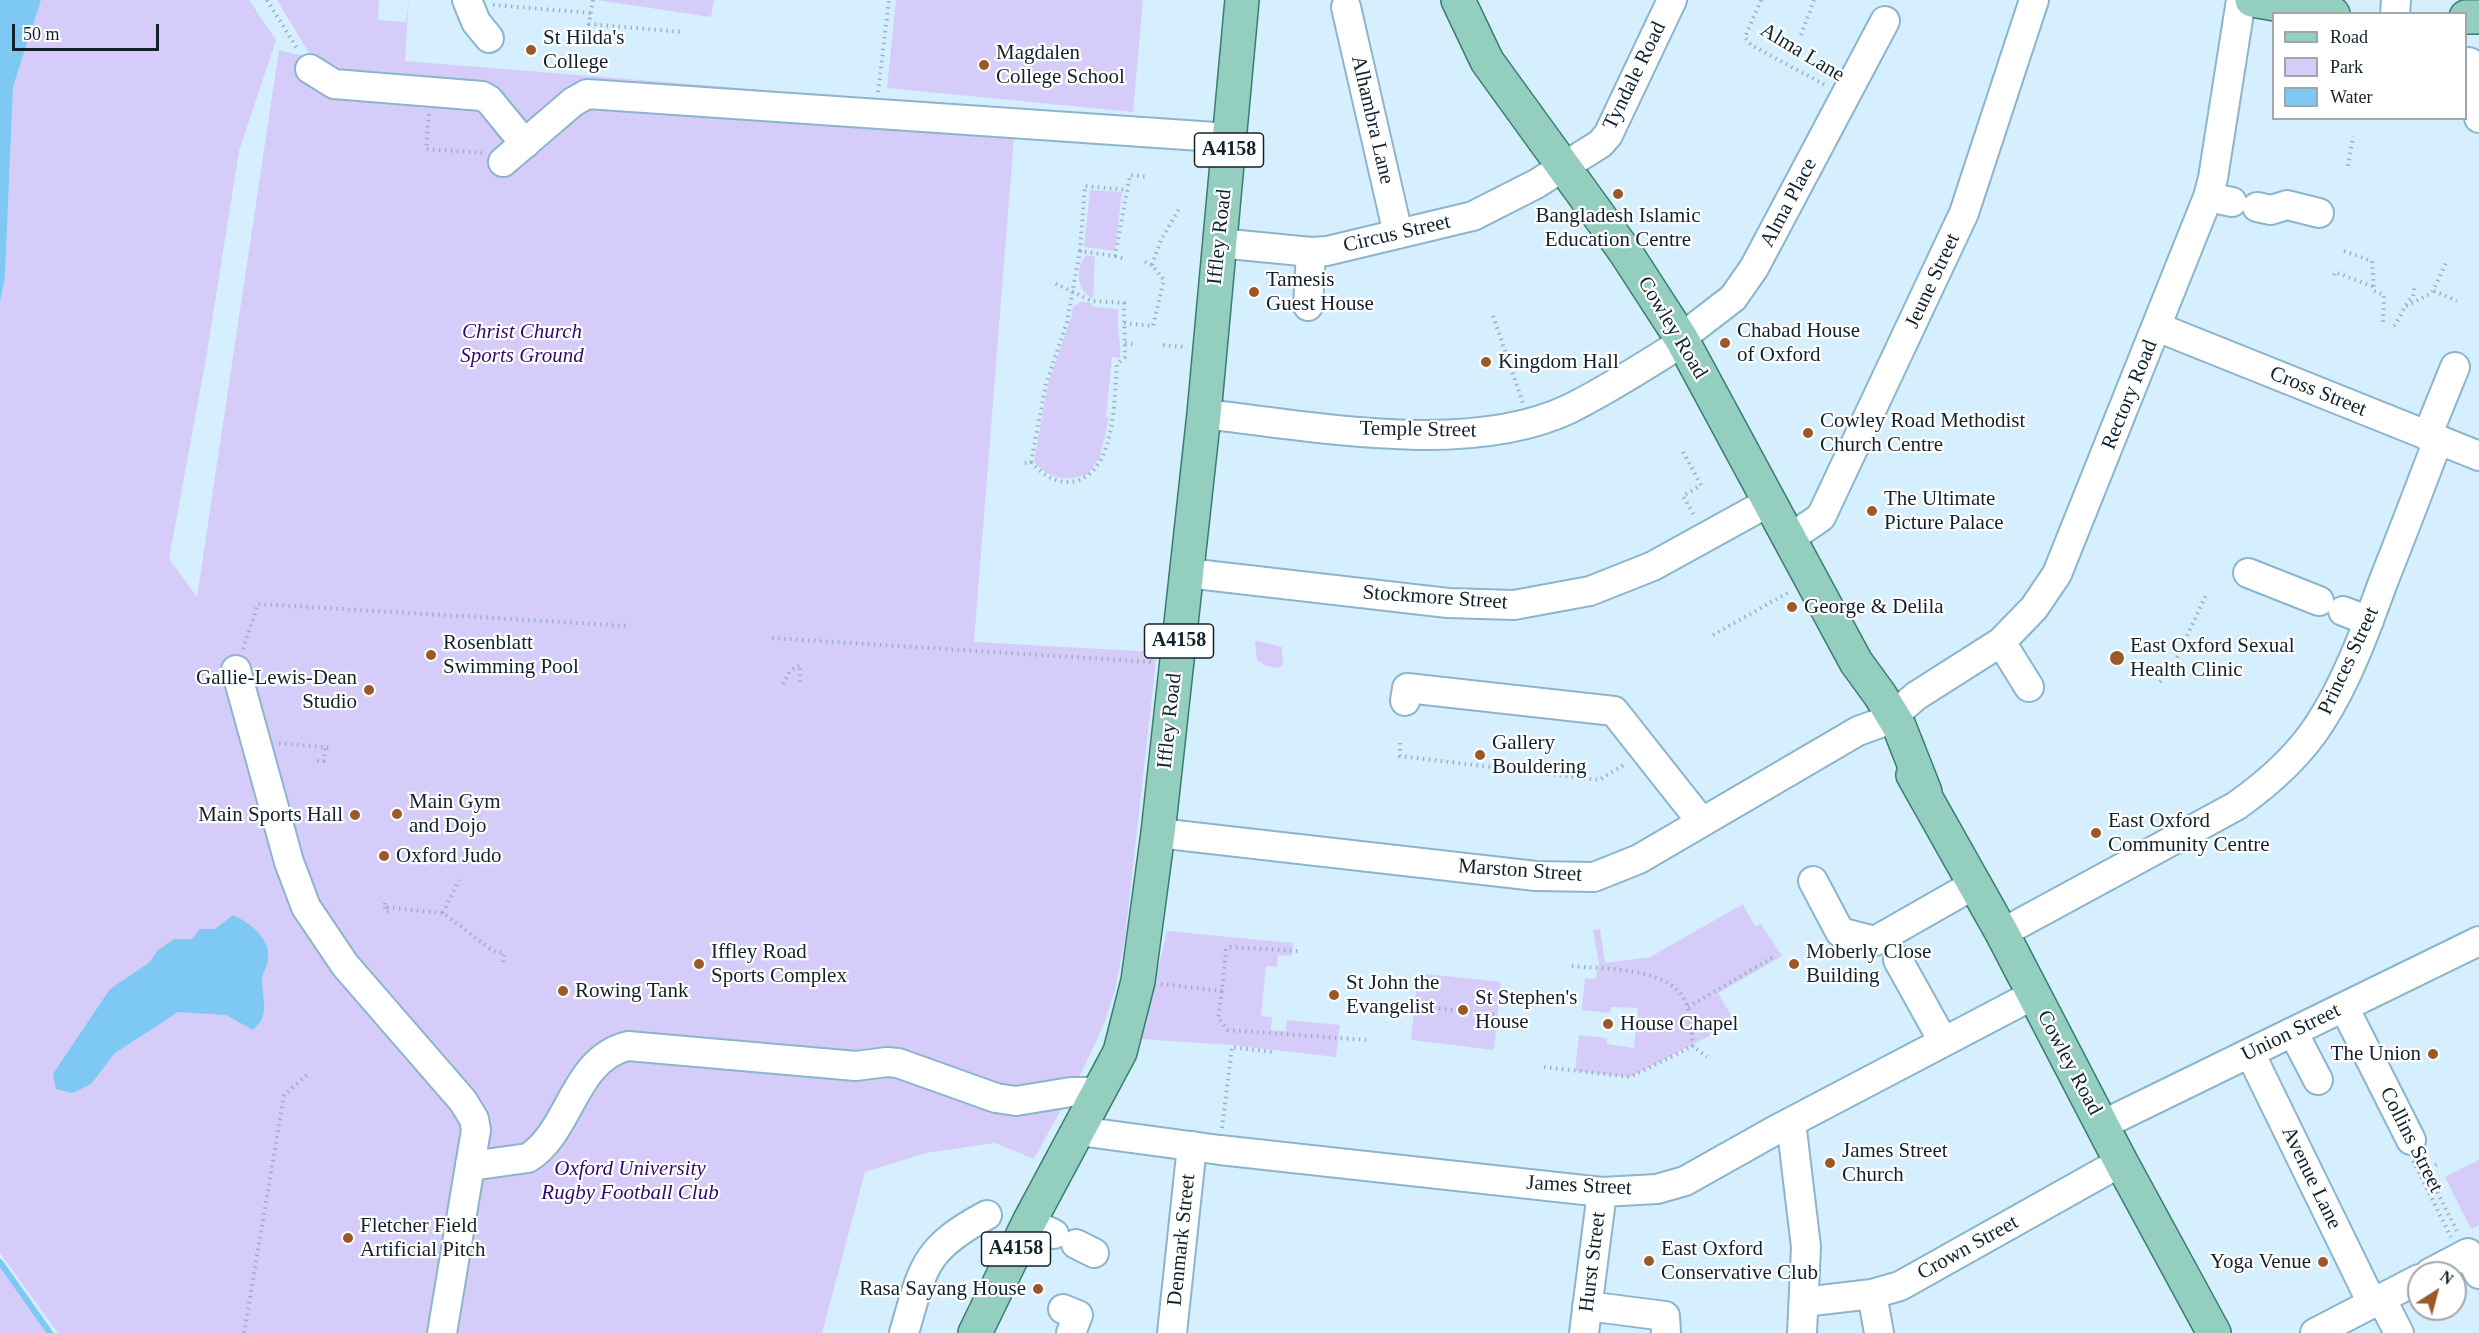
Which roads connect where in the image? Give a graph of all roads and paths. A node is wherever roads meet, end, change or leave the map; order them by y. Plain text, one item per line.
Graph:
1 (267, 0) edge
2 (593, 0) edge
3 (889, 0) edge
4 (1242, 0) edge
5 (1458, 0) edge
6 (1672, 0) edge
7 (1761, 0) edge
8 (1814, 0) edge
9 (2034, 0) edge
10 (2241, 0) edge
11 (2252, 0) edge
12 (467, 1) edge
13 (1346, 7) dead end
14 (2321, 12) edge
15 (591, 13) junction
16 (1885, 21) dead end
17 (682, 32) dead end
18 (1801, 35) dead end
19 (489, 39) dead end
20 (2469, 62) dead end
21 (310, 69) joint
22 (431, 92) junction
23 (1845, 97) junction
24 (2478, 107) edge
25 (876, 113) junction
26 (2353, 136) dead end
27 (1230, 138) junction
28 (525, 144) junction
29 (494, 157) joint
30 (2348, 166) dead end
31 (1562, 167) junction
32 (1147, 177) dead end
33 (1128, 190) junction
34 (2232, 202) junction
35 (1179, 209) dead end
36 (2319, 213) dead end
37 (1398, 234) junction
38 (1220, 243) junction
39 (1080, 251) junction
40 (2344, 251) dead end
41 (1311, 252) junction
42 (1115, 256) junction
43 (1126, 259) dead end
44 (1142, 260) dead end
45 (2447, 261) dead end
46 (1152, 265) junction
47 (2334, 275) dead end
48 (1052, 282) dead end
49 (2415, 284) dead end
50 (2374, 287) junction
51 (2434, 291) junction
52 (1072, 293) junction
53 (2457, 301) dead end
54 (2401, 302) dead end
55 (2406, 305) junction
56 (1308, 306) dead end
57 (1493, 316) dead end
58 (1124, 322) junction
59 (2383, 322) dead end
60 (2394, 326) dead end
61 (2157, 327) junction
62 (1682, 340) junction
63 (1125, 343) junction
64 (1133, 344) dead end
65 (1163, 345) dead end
66 (1194, 347) dead end
67 (2455, 367) dead end
68 (1204, 414) junction
69 (1530, 423) junction
70 (2432, 438) junction
71 (1683, 453) dead end
72 (2479, 456) edge
73 (1031, 462) junction
74 (1025, 463) dead end
75 (1683, 495) dead end
76 (1769, 502) junction
77 (1789, 540) junction
78 (1187, 573) junction
79 (2248, 573) dead end
80 (1797, 588) dead end
81 (2207, 593) dead end
82 (2344, 611) junction
83 (628, 626) dead end
84 (1713, 635) dead end
85 (772, 638) dead end
86 (2001, 642) junction
87 (1161, 662) dead end
88 (236, 670) joint
89 (2160, 682) dead end
90 (783, 684) dead end
91 (800, 685) dead end
92 (2029, 687) dead end
93 (1405, 701) dead end
94 (1886, 719) junction
95 (255, 741) junction
96 (1400, 742) dead end
97 (325, 748) junction
98 (332, 748) dead end
99 (1646, 752) junction
100 (317, 761) dead end
101 (1701, 821) junction
102 (1158, 833) junction
103 (459, 880) dead end
104 (1813, 881) dead end
105 (1975, 884) junction
106 (389, 912) dead end
107 (443, 913) junction
108 (2002, 933) junction
109 (2479, 941) edge
110 (1298, 951) dead end
111 (1775, 956) dead end
112 (1898, 960) dead end
113 (502, 964) dead end
114 (1572, 966) dead end
115 (1151, 983) dead end
116 (1222, 991) junction
117 (2033, 995) junction
118 (1415, 1006) dead end
119 (1688, 1007) junction
120 (2344, 1007) junction
121 (1498, 1015) dead end
122 (2293, 1032) junction
123 (1367, 1040) dead end
124 (1943, 1041) junction
125 (1693, 1046) junction
126 (1273, 1052) dead end
127 (2250, 1053) junction
128 (1707, 1057) dead end
129 (1544, 1067) dead end
130 (308, 1074) dead end
131 (2318, 1080) dead end
132 (1099, 1092) junction
133 (1791, 1122) junction
134 (2102, 1125) junction
135 (1079, 1131) junction
136 (2411, 1140) joint
137 (1192, 1146) junction
138 (1220, 1150) junction
139 (2121, 1162) junction
140 (470, 1164) junction
141 (2438, 1164) dead end
142 (2426, 1170) junction
143 (2419, 1173) dead end
144 (1602, 1192) junction
145 (987, 1215) dead end
146 (2474, 1263) edge
147 (2407, 1285) edge
148 (1872, 1294) junction
149 (2377, 1301) junction
150 (1804, 1302) junction
151 (1585, 1320) edge
152 (244, 1333) edge
153 (442, 1333) edge
154 (904, 1333) edge
155 (975, 1333) edge
156 (1172, 1333) edge
157 (1666, 1333) edge
158 (1802, 1333) edge
159 (1879, 1333) edge
160 (2214, 1333) edge
161 (2315, 1333) edge
162 (2399, 1333) edge

1 - 21 path
2 - 15 path
3 - 25 path
4 - 27 main road, Iffley Road / A4158
5 - 31 main road, Cowley Road
6 - 31 street, Tyndale Road
7 - 23 path, Alma Lane
8 - 18 path
9 - 77 street, Jeune Street
10 - 34 street, Rectory Road
11 - 14 main road
12 - 15 path
12 - 19 street
13 - 37 street, Alhambra Lane
15 - 17 path
16 - 23 street, Alma Place
20 - 24 street
21 - 22 street
22 - 28 street
22 - 29 path
23 - 62 street, Alma Place
25 - 27 street
25 - 28 street
26 - 30 path
27 - 38 main road, Iffley Road / A4158
28 - 29 street
31 - 37 street, Circus Street
31 - 62 main road, Cowley Road
32 - 33 path
33 - 39 path
33 - 42 path
34 - 36 street
34 - 61 street, Rectory Road
35 - 46 path
37 - 41 street, Circus Street
38 - 41 street, Circus Street
38 - 68 main road, Iffley Road / A4158
39 - 42 path
39 - 52 path
40 - 50 path
41 - 56 street
42 - 43 path
44 - 46 path
45 - 51 path
46 - 58 path
47 - 50 path
48 - 52 path
49 - 55 path
50 - 59 path
51 - 53 path
51 - 55 path
52 - 58 path
52 - 73 path
54 - 55 path
55 - 60 path
57 - 69 path
58 - 63 path
61 - 70 street, Cross Street
61 - 86 street, Rectory Road
62 - 69 street, Temple Street
62 - 76 main road, Cowley Road
63 - 64 path
63 - 73 path
65 - 66 path
67 - 70 street, Princes Street
68 - 69 street, Temple Street
68 - 78 main road, Iffley Road / A4158
70 - 72 street, Cross Street
70 - 82 street, Princes Street
71 - 75 path
73 - 74 path
76 - 77 main road, Cowley Road
76 - 78 street, Stockmore Street
77 - 94 main road, Cowley Road
78 - 102 main road, Iffley Road / A4158
79 - 82 street
80 - 84 path
81 - 89 path
82 - 108 street, Princes Street
83 - 88 path
85 - 87 path
86 - 92 street
86 - 94 street, Rectory Road
88 - 95 street
90 - 91 path
93 - 99 street
94 - 101 street, Marston Street
94 - 105 main road, Cowley Road
95 - 97 path
95 - 140 street
96 - 99 path
97 - 98 path
97 - 100 path
99 - 101 street
101 - 102 street, Marston Street
102 - 132 main road, Iffley Road / A4158
103 - 107 path
104 - 105 street
105 - 108 main road, Cowley Road
106 - 107 path
107 - 113 path
108 - 117 main road, Cowley Road
109 - 120 street, Union Street
110 - 116 path
111 - 119 path
112 - 124 street
114 - 119 path
115 - 116 path
116 - 123 path
117 - 124 street, James Street
117 - 134 main road, Cowley Road
118 - 121 path
119 - 125 path
120 - 122 street, Union Street
120 - 136 street, Collins Street
122 - 127 street, Union Street
122 - 131 street
124 - 133 street, James Street
125 - 128 path
125 - 129 path
126 - 138 path
127 - 134 street, Union Street
127 - 149 street, Avenue Lane
130 - 152 path
132 - 135 main road, Iffley Road / A4158
132 - 140 street
133 - 144 street, James Street
133 - 150 street
134 - 139 main road, Cowley Road
135 - 137 street, James Street
135 - 155 main road, Iffley Road / A4158
136 - 142 path, Collins Street
137 - 138 street, James Street
137 - 156 street, Denmark Street
138 - 144 street, James Street
139 - 148 street, Crown Street
139 - 160 main road, Cowley Road
140 - 153 street
141 - 142 path
142 - 143 path
142 - 146 path, Collins Street
144 - 151 street, Hurst Street
145 - 154 street
147 - 149 street
148 - 150 street, Crown Street
148 - 159 street
149 - 161 street
149 - 162 street, Avenue Lane
150 - 158 street
151 - 157 street

